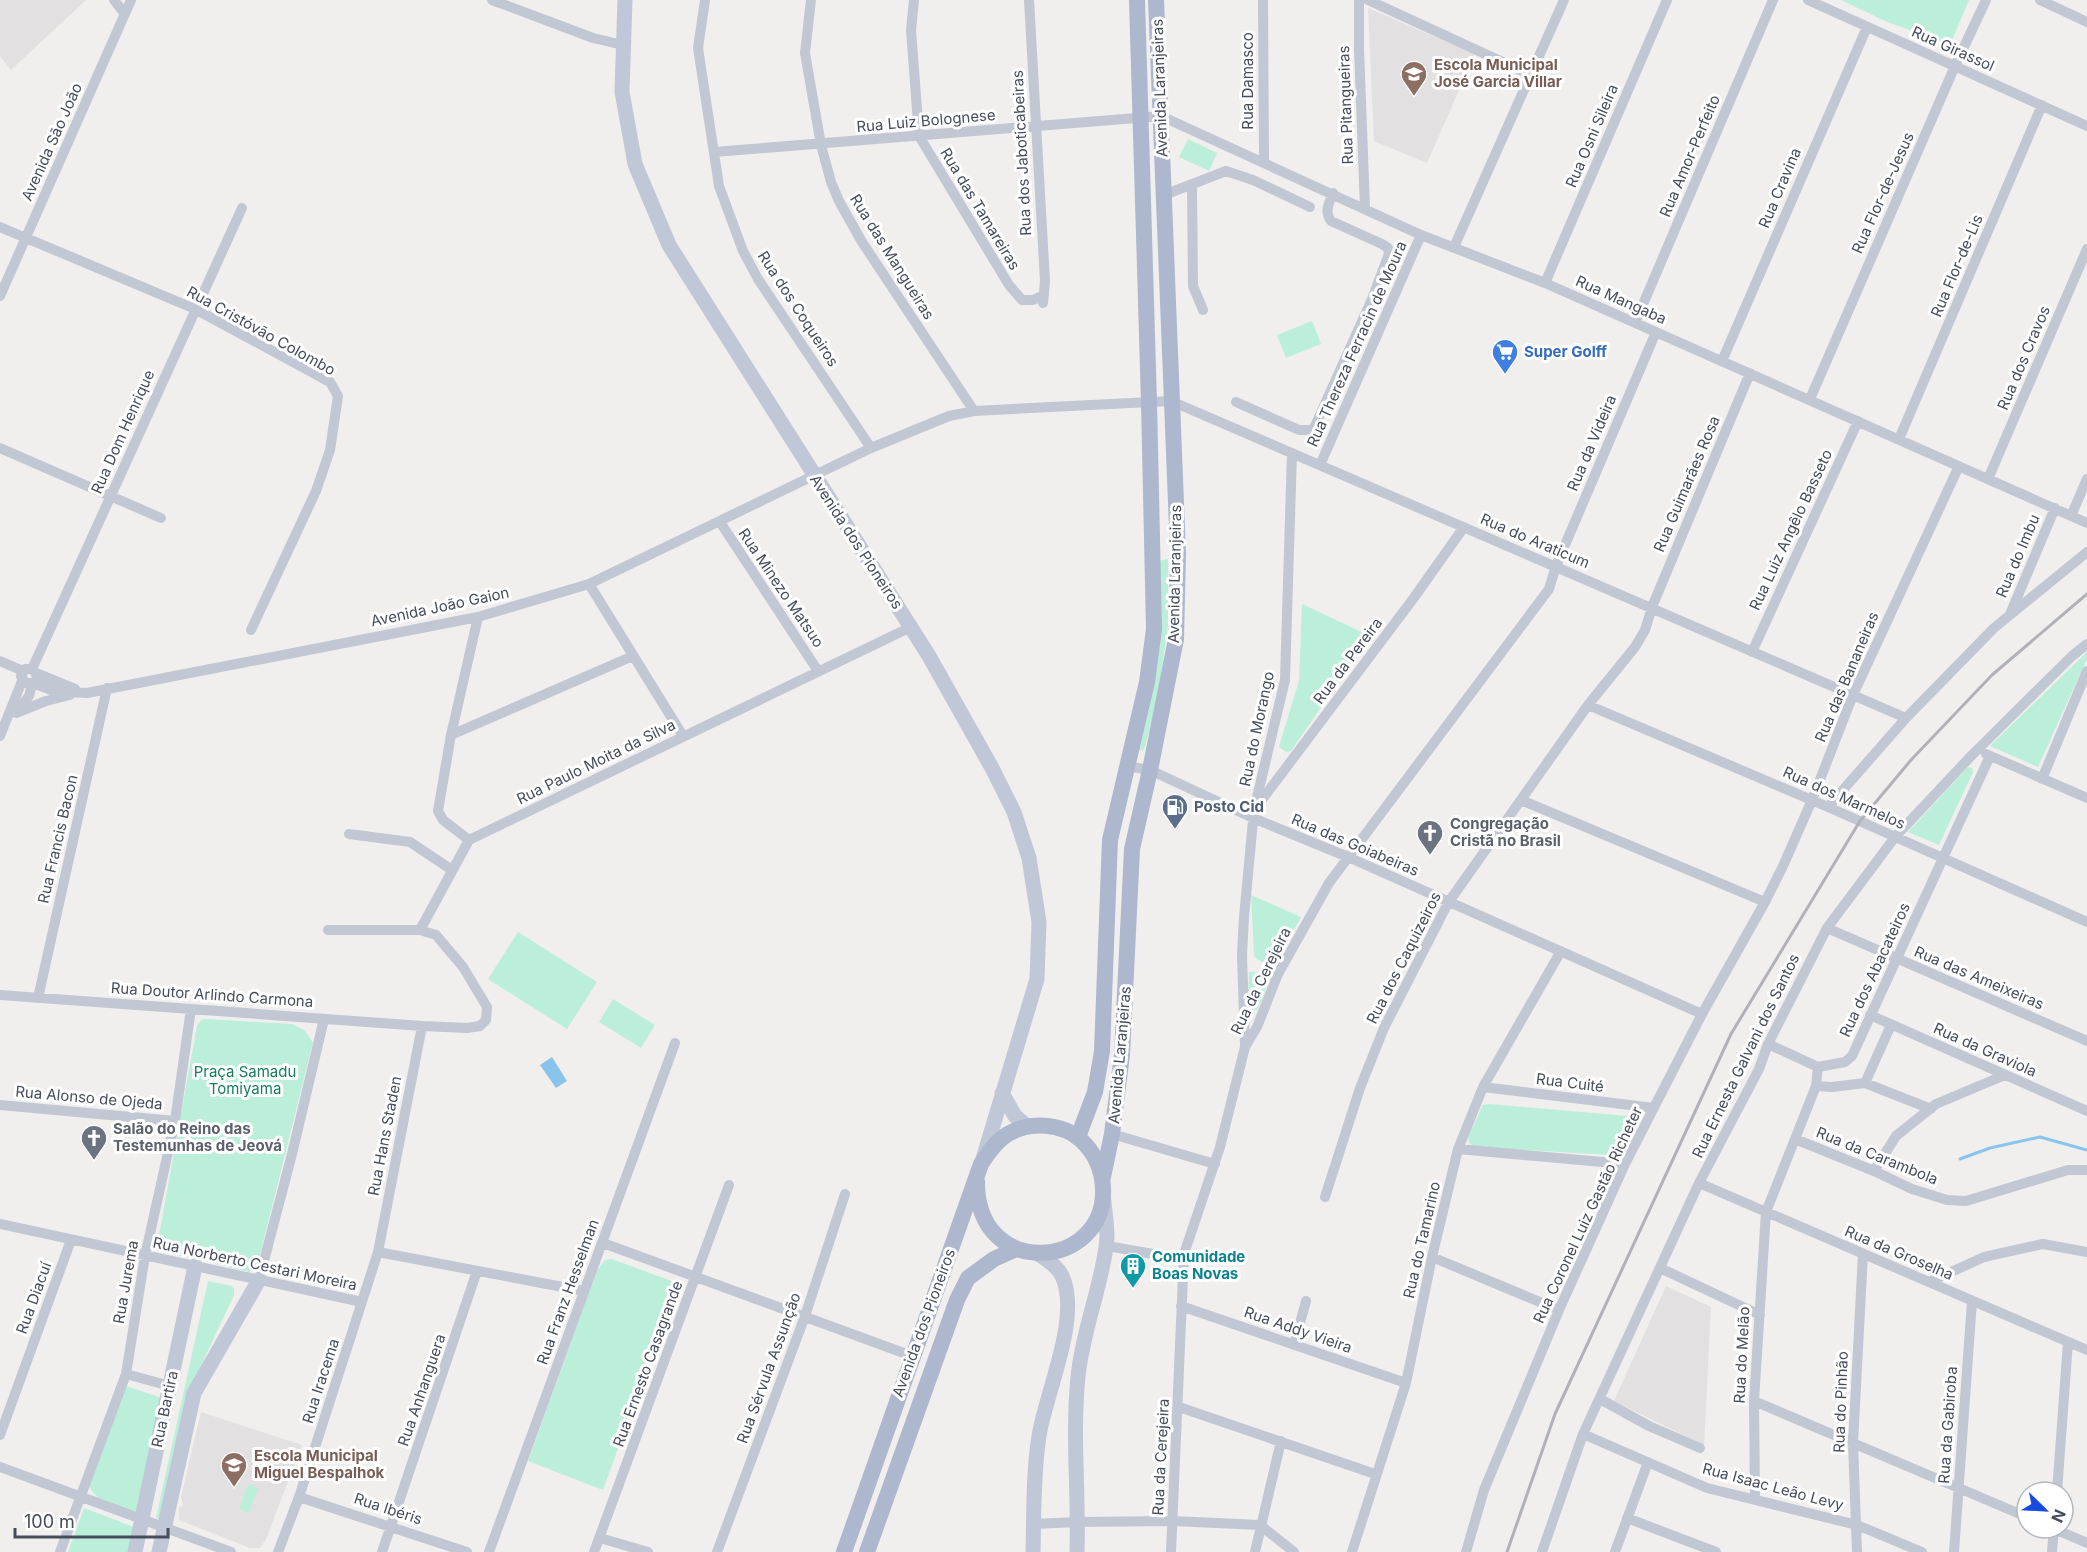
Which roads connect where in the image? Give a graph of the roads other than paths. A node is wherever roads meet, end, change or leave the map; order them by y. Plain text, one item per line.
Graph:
1 (114, 0) edge
2 (131, 0) edge
3 (492, 0) edge
4 (625, 0) edge
5 (705, 0) edge
6 (811, 0) edge
7 (914, 0) edge
8 (1029, 0) edge
9 (1137, 0) edge
10 (1156, 0) edge
11 (1263, 0) edge
12 (1359, 0) edge
13 (1368, 0) edge
14 (1564, 0) edge
15 (1667, 0) edge
16 (1773, 0) edge
17 (1808, 0) edge
18 (1986, 0) edge
19 (2040, 0) edge
20 (125, 14) junction
21 (2087, 22) edge
22 (1867, 27) junction
23 (623, 45) junction
24 (1955, 66) junction
25 (1531, 75) junction
26 (2042, 105) junction
27 (1161, 116) junction
28 (1140, 117) junction
29 (1035, 126) junction
30 (2087, 126) edge
31 (919, 136) junction
32 (821, 145) junction
33 (714, 152) junction
34 (1263, 162) junction
35 (1192, 184) junction
36 (1333, 194) junction
37 (1164, 195) junction
38 (1310, 207) dead end
39 (242, 208) dead end
40 (1365, 208) junction
41 (0, 227) edge
42 (1421, 235) junction
43 (25, 238) junction
44 (1454, 247) junction
45 (2087, 249) edge
46 (1545, 283) junction
47 (0, 296) edge
48 (1043, 299) joint
49 (195, 309) junction
50 (1203, 310) dead end
51 (1635, 323) junction
52 (1656, 332) junction
53 (1722, 361) junction
54 (1750, 373) junction
55 (1810, 399) junction
56 (1172, 401) junction
57 (1149, 402) junction
58 (1236, 402) dead end
59 (974, 411) junction
60 (1858, 421) junction
61 (1899, 439) junction
62 (0, 448) edge
63 (871, 448) junction
64 (1292, 453) junction
65 (1320, 465) junction
66 (1959, 466) junction
67 (813, 476) junction
68 (1988, 479) junction
69 (2087, 479) edge
70 (111, 497) junction
71 (2055, 507) junction
72 (2071, 516) junction
73 (160, 518) dead end
74 (720, 522) junction
75 (2087, 523) edge
76 (1464, 527) junction
77 (2087, 552) edge
78 (1556, 566) junction
79 (589, 584) junction
80 (1652, 607) junction
81 (2009, 616) junction
82 (478, 617) junction
83 (910, 627) junction
84 (251, 630) dead end
85 (2087, 644) edge
86 (1752, 652) junction
87 (633, 656) junction
88 (0, 661) edge
89 (818, 671) junction
90 (2087, 671) edge
91 (30, 677) junction
92 (107, 688) junction
93 (82, 693) junction
94 (1853, 695) junction
95 (1588, 705) junction
96 (16, 713) junction
97 (1906, 718) junction
98 (5, 725) junction
99 (451, 735) junction
100 (0, 736) edge
101 (684, 736) junction
102 (1977, 750) junction
103 (1990, 756) junction
104 (1126, 766) junction
105 (1150, 770) junction
106 (2042, 778) junction
107 (2087, 798) edge
108 (1521, 800) junction
109 (1812, 800) junction
110 (1828, 807) junction
111 (1253, 814) junction
112 (349, 834) dead end
113 (1895, 837) junction
114 (469, 840) junction
115 (1348, 857) junction
116 (1943, 858) junction
117 (452, 870) junction
118 (1765, 902) junction
119 (1448, 903) junction
120 (2087, 922) edge
121 (1827, 928) junction
122 (328, 930) dead end
123 (420, 930) junction
124 (1561, 951) junction
125 (1897, 958) junction
126 (0, 995) edge
127 (38, 998) junction
128 (191, 1009) junction
129 (1702, 1014) junction
130 (1870, 1015) junction
131 (324, 1019) junction
132 (1891, 1025) junction
133 (422, 1026) junction
134 (2087, 1041) edge
135 (675, 1043) dead end
136 (1768, 1044) junction
137 (1245, 1047) junction
138 (1818, 1067) junction
139 (2005, 1075) junction
140 (1865, 1083) junction
141 (1816, 1086) junction
142 (1483, 1087) junction
143 (1002, 1093) junction
144 (0, 1105) edge
145 (1654, 1108) junction
146 (1931, 1109) junction
147 (2087, 1111) edge
148 (175, 1121) junction
149 (1026, 1126) junction
150 (1112, 1134) junction
151 (1078, 1137) junction
152 (1795, 1139) junction
153 (1458, 1149) junction
154 (1215, 1164) junction
155 (1625, 1164) junction
156 (2087, 1170) edge
157 (1874, 1171) junction
158 (979, 1172) junction
159 (1103, 1178) junction
160 (1699, 1183) junction
161 (729, 1185) dead end
162 (845, 1194) dead end
163 (1104, 1195) junction
164 (1325, 1197) dead end
165 (1766, 1212) junction
166 (0, 1224) edge
167 (71, 1240) junction
168 (603, 1243) junction
169 (1107, 1246) junction
170 (1016, 1249) junction
171 (378, 1252) junction
172 (2087, 1252) edge
173 (1037, 1253) junction
174 (1863, 1254) junction
175 (1159, 1255) dead end
176 (145, 1256) junction
177 (1432, 1257) junction
178 (195, 1266) junction
179 (1660, 1268) junction
180 (477, 1271) junction
181 (696, 1277) junction
182 (260, 1280) junction
183 (1929, 1282) junction
184 (584, 1291) junction
185 (1306, 1301) dead end
186 (1972, 1301) junction
187 (362, 1302) junction
188 (1181, 1306) junction
189 (1559, 1310) junction
190 (1760, 1315) junction
191 (804, 1316) junction
192 (2068, 1342) junction
193 (1294, 1345) junction
194 (2087, 1350) edge
195 (912, 1356) junction
196 (126, 1374) junction
197 (1406, 1383) junction
198 (170, 1386) junction
199 (1600, 1399) junction
200 (1754, 1401) junction
201 (1179, 1407) junction
202 (1583, 1434) junction
203 (0, 1435) edge
204 (1281, 1442) junction
205 (1853, 1443) junction
206 (1700, 1448) dead end
207 (1648, 1462) junction
208 (0, 1467) edge
209 (1376, 1474) junction
210 (2058, 1480) edge
211 (1958, 1488) junction
212 (80, 1496) junction
213 (299, 1497) junction
214 (1755, 1500) junction
215 (2015, 1512) edge
216 (1627, 1518) junction
217 (142, 1519) junction
218 (1173, 1521) junction
219 (1078, 1522) junction
220 (1033, 1524) junction
221 (1260, 1525) junction
222 (1857, 1525) junction
223 (392, 1526) junction
224 (165, 1527) junction
225 (600, 1538) junction
226 (60, 1552) edge
227 (135, 1552) edge
228 (159, 1552) edge
229 (231, 1552) edge
230 (278, 1552) edge
231 (382, 1552) edge
232 (467, 1552) edge
233 (489, 1552) edge
234 (594, 1552) edge
235 (648, 1552) edge
236 (717, 1552) edge
237 (844, 1552) edge
238 (867, 1552) edge
239 (1033, 1552) edge
240 (1077, 1552) edge
241 (1172, 1552) edge
242 (1255, 1552) edge
243 (1294, 1552) edge
244 (1352, 1552) edge
245 (1466, 1552) edge
246 (1542, 1552) edge
247 (1615, 1552) edge
248 (1716, 1552) edge
249 (1857, 1552) edge
250 (1922, 1552) edge
251 (1954, 1552) edge

1 - 20 street
2 - 20 street, Avenida São João
3 - 23 street
4 - 23 main road, Avenida dos Pioneiros
5 - 33 street, Rua dos Coqueiros
6 - 32 street, Rua das Mangueiras
7 - 31 street, Rua das Tamareiras
8 - 29 street, Rua dos Jaboticabeiras
9 - 28 main road, Avenida Laranjeiras
10 - 27 main road, Avenida Laranjeiras
11 - 34 street, Rua Damasco
12 - 40 street, Rua Pitangueiras
13 - 25 street
14 - 25 street
15 - 46 street, Rua Osni Sileira
16 - 51 street, Rua Amor-Perfeito
17 - 22 street, Rua Girassol
18 - 24 street, Rua Flor-de-Jesus
19 - 21 street
20 - 43 street, Avenida São João
22 - 24 street, Rua Girassol
22 - 53 street, Rua Cravina
23 - 67 main road, Avenida dos Pioneiros
24 - 26 street, Rua Girassol
24 - 55 street, Rua Flor-de-Jesus
25 - 44 street
26 - 30 street, Rua Girassol
26 - 61 street, Rua Flor-de-Lis
27 - 28 street, Rua Mangaba
27 - 34 street, Rua Mangaba
27 - 37 main road, Avenida Laranjeiras
28 - 29 street, Rua Luiz Bolognese
28 - 57 main road, Avenida Laranjeiras
29 - 31 street, Rua Luiz Bolognese
29 - 48 street, Rua dos Jaboticabeiras
31 - 32 street, Rua Luiz Bolognese
31 - 48 street, Rua das Tamareiras
32 - 33 street, Rua Luiz Bolognese
32 - 59 street, Rua das Mangueiras
33 - 63 street, Rua dos Coqueiros
34 - 36 street, Rua Mangaba
35 - 37 street
35 - 38 street
35 - 50 street
36 - 40 street, Rua Mangaba
36 - 58 street
37 - 56 main road, Avenida Laranjeiras
39 - 49 street, Rua Dom Henrique
40 - 42 street, Rua Mangaba
41 - 43 street, Rua Cristóvão Colombo
42 - 44 street, Rua Mangaba
42 - 65 street, Rua Thereza Ferracin de Moura
43 - 47 street, Avenida São João
43 - 49 street, Rua Cristóvão Colombo
44 - 46 street, Rua Mangaba
45 - 68 street, Rua dos Cravos
46 - 51 street, Rua Mangaba
49 - 70 street, Rua Dom Henrique
49 - 84 street, Rua Cristóvão Colombo
51 - 52 street, Rua Mangaba
52 - 53 street, Rua Mangaba
52 - 78 street, Rua da Videira
53 - 54 street, Rua Mangaba
54 - 55 street, Rua Mangaba
54 - 80 street, Rua Guimarães Rosa
55 - 60 street, Rua Mangaba
56 - 57 street, Rua do Araticum
56 - 64 street, Rua do Araticum
56 - 105 main road, Avenida Laranjeiras
57 - 59 street
57 - 104 main road, Avenida Laranjeiras
59 - 63 street
60 - 61 street, Rua Mangaba
60 - 86 street, Rua Luiz Angêlo Basseto
61 - 66 street, Rua Mangaba
62 - 70 street
63 - 67 street
64 - 65 street, Rua do Araticum
64 - 111 street, Rua do Morango
65 - 76 street, Rua do Araticum
66 - 68 street, Rua Mangaba
66 - 94 street, Rua das Bananeiras
67 - 74 street, Avenida João Gaion
67 - 83 main road, Avenida dos Pioneiros
68 - 71 street, Rua Mangaba
69 - 72 street
70 - 73 street
70 - 91 street, Rua Dom Henrique
71 - 72 street, Rua Mangaba
71 - 81 street, Rua do Imbu
72 - 75 street, Rua Mangaba
74 - 79 street, Avenida João Gaion
74 - 89 street, Rua Minezo Matsuo
76 - 78 street, Rua do Araticum
76 - 111 street, Rua da Pereira
77 - 81 street
78 - 80 street, Rua do Araticum
78 - 115 street, Rua da Cerejeira
79 - 82 street, Avenida João Gaion
79 - 87 street
80 - 86 street, Rua do Araticum
80 - 95 street, Rua dos Caquizeiros
81 - 97 street
82 - 92 street, Avenida João Gaion
82 - 99 street
83 - 89 street, Rua Paulo Moita da Silva
83 - 143 main road, Avenida dos Pioneiros
85 - 102 street, Rua Ernesta Galvani dos Santos
86 - 94 street, Rua do Araticum
87 - 99 street
87 - 101 street
88 - 91 street, Avenida João Gaion
89 - 101 street, Rua Paulo Moita da Silva
90 - 106 street
91 - 93 street, Avenida João Gaion
91 - 96 street, Rua Dom Henrique
91 - 98 street, Rua Dom Henrique
92 - 93 street, Avenida João Gaion
92 - 127 street, Rua Francis Bacon
93 - 96 street
94 - 97 street, Rua do Araticum
94 - 109 street, Rua das Bananeiras
95 - 108 street, Rua dos Caquizeiros
95 - 109 street, Rua dos Marmelos
96 - 98 street, Rua Dom Henrique
97 - 110 street
98 - 100 street, Rua Dom Henrique
99 - 114 street
101 - 114 street, Rua Paulo Moita da Silva
102 - 103 street
102 - 113 street, Rua Ernesta Galvani dos Santos
103 - 106 street
103 - 116 street, Rua dos Abacateiros
104 - 105 street, Rua das Goiabeiras
104 - 151 main road, Avenida Laranjeiras
105 - 111 street, Rua das Goiabeiras
105 - 150 main road, Avenida Laranjeiras
106 - 107 street
108 - 118 street
108 - 119 street, Rua dos Caquizeiros
109 - 110 street, Rua dos Marmelos
109 - 118 street, Rua das Bananeiras
110 - 113 street, Rua dos Marmelos
111 - 115 street, Rua das Goiabeiras
111 - 137 street, Rua do Morango
112 - 117 street
113 - 116 street, Rua dos Marmelos
113 - 121 street, Rua Ernesta Galvani dos Santos
114 - 117 street
115 - 119 street, Rua das Goiabeiras
115 - 137 street, Rua da Cerejeira
116 - 120 street, Rua dos Marmelos
116 - 125 street, Rua dos Abacateiros
117 - 123 street
118 - 129 street, Rua Coronel Luiz Gastão Richeter
119 - 124 street, Rua das Goiabeiras
119 - 164 street, Rua dos Caquizeiros
121 - 125 street, Rua das Ameixeiras
121 - 136 street, Rua Ernesta Galvani dos Santos
122 - 123 street
123 - 133 street, Rua Doutor Arlindo Carmona
124 - 129 street, Rua das Goiabeiras
124 - 142 street, Rua do Tamarino
125 - 130 street, Rua dos Abacateiros
125 - 134 street, Rua das Ameixeiras
126 - 127 street, Rua Doutor Arlindo Carmona
127 - 128 street, Rua Doutor Arlindo Carmona
128 - 131 street, Rua Doutor Arlindo Carmona
128 - 148 street, Rua Jurema
129 - 145 street, Rua Coronel Luiz Gastão Richeter
130 - 132 street, Rua da Graviola
130 - 138 street, Rua dos Abacateiros
131 - 133 street, Rua Doutor Arlindo Carmona
131 - 182 street
132 - 139 street, Rua da Graviola
132 - 140 street
133 - 171 street, Rua Hans Staden
135 - 168 street, Rua Franz Hesselman
136 - 138 street
136 - 160 street, Rua Ernesta Galvani dos Santos
137 - 154 street, Rua da Cerejeira
138 - 141 street
139 - 146 street
139 - 147 street, Rua da Graviola
140 - 141 street
140 - 146 street
141 - 152 street
142 - 145 street, Rua Cuité
142 - 153 street, Rua do Tamarino
143 - 149 main road
143 - 158 main road, Avenida dos Pioneiros
144 - 148 street, Rua Alonso de Ojeda
145 - 155 street, Rua Coronel Luiz Gastão Richeter
146 - 157 street
148 - 176 street, Rua Jurema
149 - 151 main road
149 - 158 main road
150 - 154 street
150 - 159 main road, Avenida Laranjeiras
151 - 159 main road
152 - 157 street, Rua da Carambola
152 - 165 street
153 - 155 street
153 - 177 street, Rua do Tamarino
154 - 188 street, Rua da Cerejeira
155 - 189 street, Rua Coronel Luiz Gastão Richeter
156 - 157 street, Rua da Carambola
158 - 170 main road
158 - 195 main road, Avenida dos Pioneiros
159 - 163 main road
160 - 165 street, Rua da Groselha
160 - 179 street, Rua Ernesta Galvani dos Santos
161 - 181 street, Rua Ernesto Casagrande
162 - 191 street, Rua Sérvula Assunção
163 - 169 main road
163 - 173 main road
165 - 174 street, Rua da Groselha
165 - 190 street, Rua do Melão
166 - 167 street, Rua Norberto Cestari Moreira
167 - 176 street, Rua Norberto Cestari Moreira
167 - 203 street, Rua Diacuí
168 - 181 street
168 - 184 street, Rua Franz Hesselman
169 - 175 street
169 - 219 main road
170 - 173 main road
170 - 238 main road, Avenida dos Pioneiros
171 - 180 street
171 - 187 street, Rua Iracema
172 - 183 street
173 - 220 main road
174 - 183 street, Rua da Groselha
174 - 205 street, Rua do Pinhão
176 - 178 street, Rua Norberto Cestari Moreira
176 - 196 street, Rua Jurema
177 - 189 street
177 - 197 street, Rua do Tamarino
178 - 182 street, Rua Norberto Cestari Moreira
178 - 198 main road, Rua Bartira
179 - 190 street
179 - 199 street, Rua Ernesta Galvani dos Santos
180 - 184 street
180 - 223 street, Rua Anhanguera
181 - 191 street
181 - 225 street, Rua Ernesto Casagrande
182 - 187 street, Rua Norberto Cestari Moreira
182 - 224 main road, Rua Bartira
183 - 186 street, Rua da Groselha
184 - 233 street, Rua Franz Hesselman
185 - 193 street
186 - 192 street, Rua da Groselha
186 - 211 street, Rua da Gabiroba
187 - 213 street, Rua Iracema
188 - 193 street, Rua Addy Vieira
188 - 201 street, Rua da Cerejeira
189 - 245 street, Rua Coronel Luiz Gastão Richeter
190 - 200 street, Rua do Melão
191 - 195 street
191 - 236 street, Rua Sérvula Assunção
192 - 194 street, Rua da Groselha
192 - 210 street
193 - 197 street, Rua Addy Vieira
195 - 237 main road, Avenida dos Pioneiros
196 - 198 street
196 - 212 street, Rua Jurema
197 - 209 street, Rua do Tamarino
198 - 217 main road, Rua Bartira
199 - 202 street, Rua Ernesta Galvani dos Santos
199 - 206 street
200 - 205 street
200 - 214 street, Rua do Melão
201 - 204 street
201 - 218 street, Rua da Cerejeira
202 - 207 street, Rua Isaac Leão Levy
202 - 246 street, Rua Ernesta Galvani dos Santos
204 - 209 street
204 - 221 street
205 - 211 street
205 - 222 street, Rua do Pinhão
207 - 214 street, Rua Isaac Leão Levy
207 - 216 street
208 - 212 street
209 - 244 street, Rua do Tamarino
211 - 215 street
211 - 251 street, Rua da Gabiroba
212 - 217 street
212 - 226 street, Rua Jurema
213 - 223 street, Rua Ibéris
213 - 230 street, Rua Iracema
214 - 222 street, Rua Isaac Leão Levy
216 - 247 street
216 - 248 street
217 - 224 street
217 - 227 main road, Rua Bartira
218 - 219 street
218 - 221 street
218 - 241 street, Rua da Cerejeira
219 - 220 street
219 - 240 main road
220 - 239 main road
221 - 242 street
221 - 243 street
222 - 249 street, Rua do Pinhão
222 - 250 street, Rua Isaac Leão Levy
223 - 231 street, Rua Anhanguera
223 - 232 street, Rua Ibéris
224 - 228 main road, Rua Bartira
224 - 229 street
225 - 234 street, Rua Ernesto Casagrande
225 - 235 street

